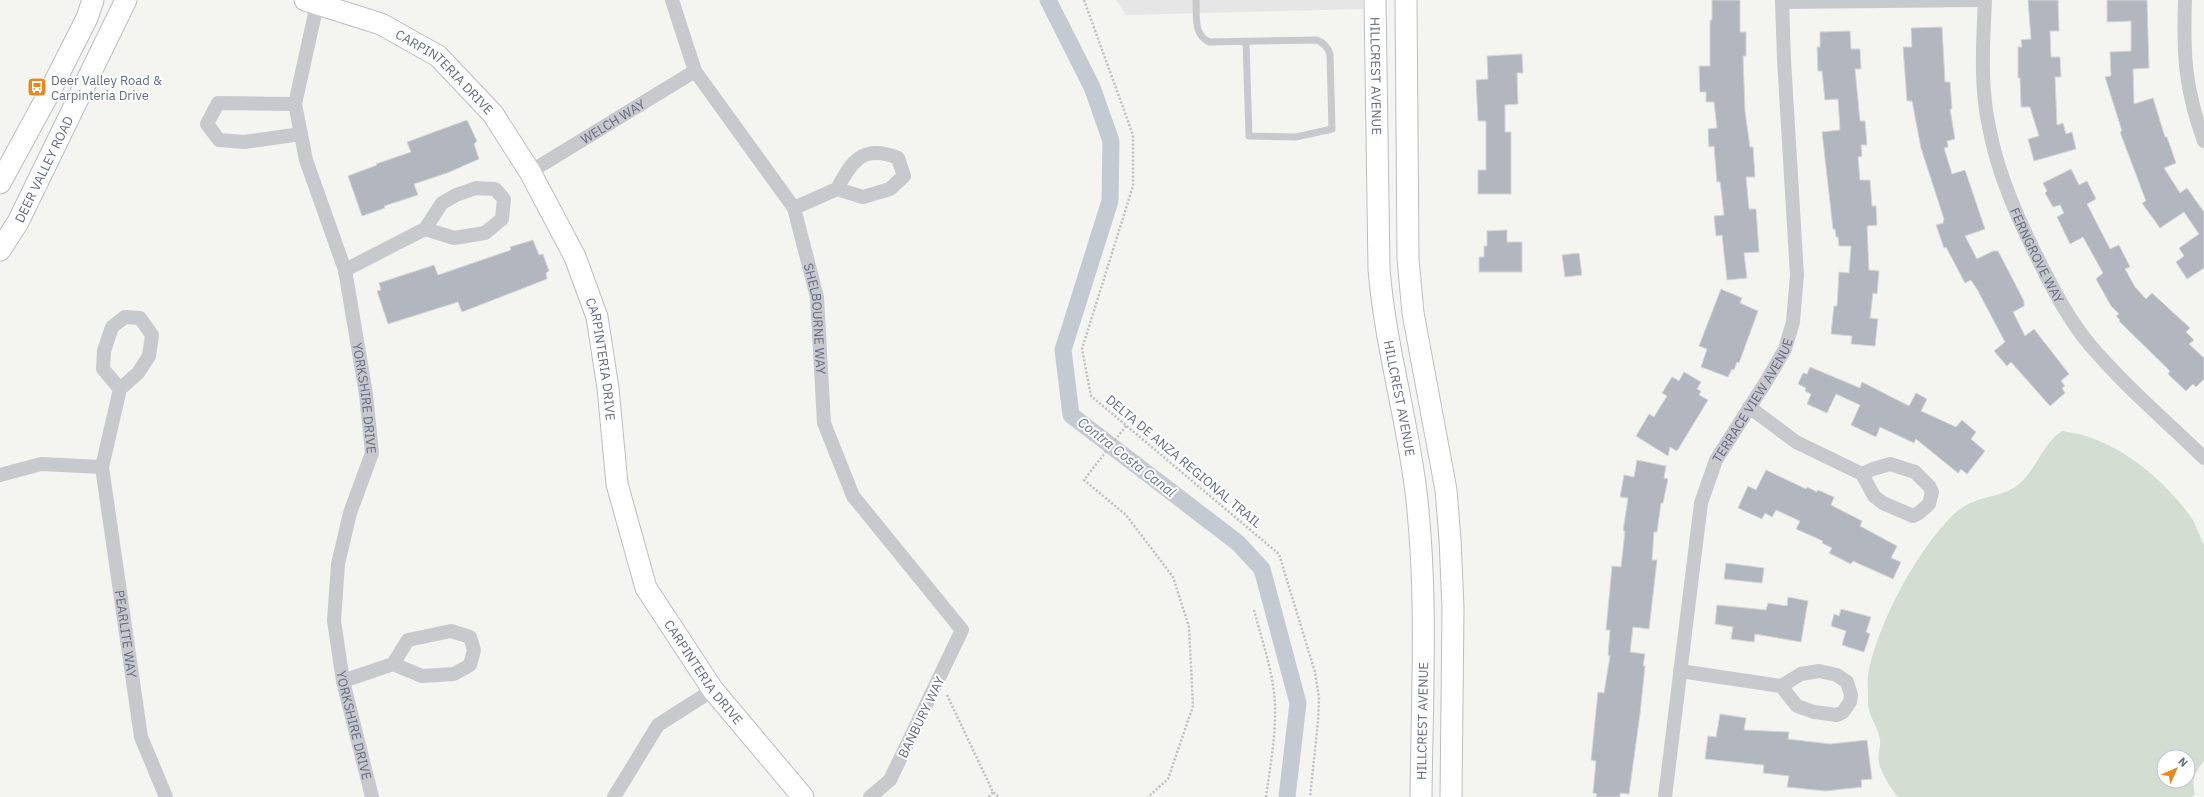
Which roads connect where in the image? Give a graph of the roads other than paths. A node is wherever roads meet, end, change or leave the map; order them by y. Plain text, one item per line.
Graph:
1 (93, 0) edge
2 (126, 0) edge
3 (672, 0) edge
4 (1196, 0) edge
5 (1375, 0) edge
6 (1386, 0) edge
7 (1406, 0) edge
8 (1980, 0) edge
9 (1985, 0) edge
10 (2186, 0) edge
11 (314, 1) edge
12 (1782, 1) edge
13 (1246, 42) junction
14 (695, 70) junction
15 (1407, 98) junction
16 (295, 104) junction
17 (301, 134) junction
18 (2204, 141) edge
19 (530, 172) junction
20 (0, 183) edge
21 (837, 189) dead end
22 (794, 208) junction
23 (425, 229) junction
24 (0, 250) edge
25 (345, 270) junction
26 (120, 390) junction
27 (1749, 407) junction
28 (2204, 458) edge
29 (102, 466) junction
30 (1862, 474) junction
31 (0, 475) edge
32 (962, 630) joint
33 (393, 664) junction
34 (1680, 671) junction
35 (343, 681) junction
36 (1781, 686) junction
37 (713, 690) junction
38 (166, 797) edge
39 (372, 797) edge
40 (614, 797) edge
41 (803, 797) edge
42 (870, 797) edge
43 (1420, 797) edge
44 (1452, 797) edge
45 (1665, 797) edge

1 - 20 main road
2 - 24 main road, DEER VALLEY ROAD
3 - 14 street, SHELBOURNE WAY
4 - 13 lane
5 - 43 main road, HILLCREST AVENUE
6 - 15 main road
7 - 15 main road
8 - 12 street
9 - 28 street, FERNGROVE WAY
10 - 18 street
11 - 16 street, YORKSHIRE DRIVE
11 - 19 main road, CARPINTERIA DRIVE
12 - 27 street, TERRACE VIEW AVENUE
13 - 13 lane
14 - 19 street, WELCH WAY
14 - 22 street, SHELBOURNE WAY
15 - 44 main road
16 - 17 street, YORKSHIRE DRIVE
16 - 17 street
17 - 25 street, YORKSHIRE DRIVE
19 - 37 main road, CARPINTERIA DRIVE
21 - 22 street
22 - 32 street, SHELBOURNE WAY
23 - 23 street
23 - 25 street
25 - 35 street, YORKSHIRE DRIVE
26 - 26 street
26 - 29 street
27 - 30 street
27 - 34 street, TERRACE VIEW AVENUE
29 - 31 street
29 - 38 street, PEARLITE WAY
30 - 30 street
32 - 42 street, BANBURY WAY
33 - 33 street
33 - 35 street
34 - 36 street
34 - 45 street, TERRACE VIEW AVENUE
35 - 39 street, YORKSHIRE DRIVE
36 - 36 street
37 - 40 street
37 - 41 main road, CARPINTERIA DRIVE

